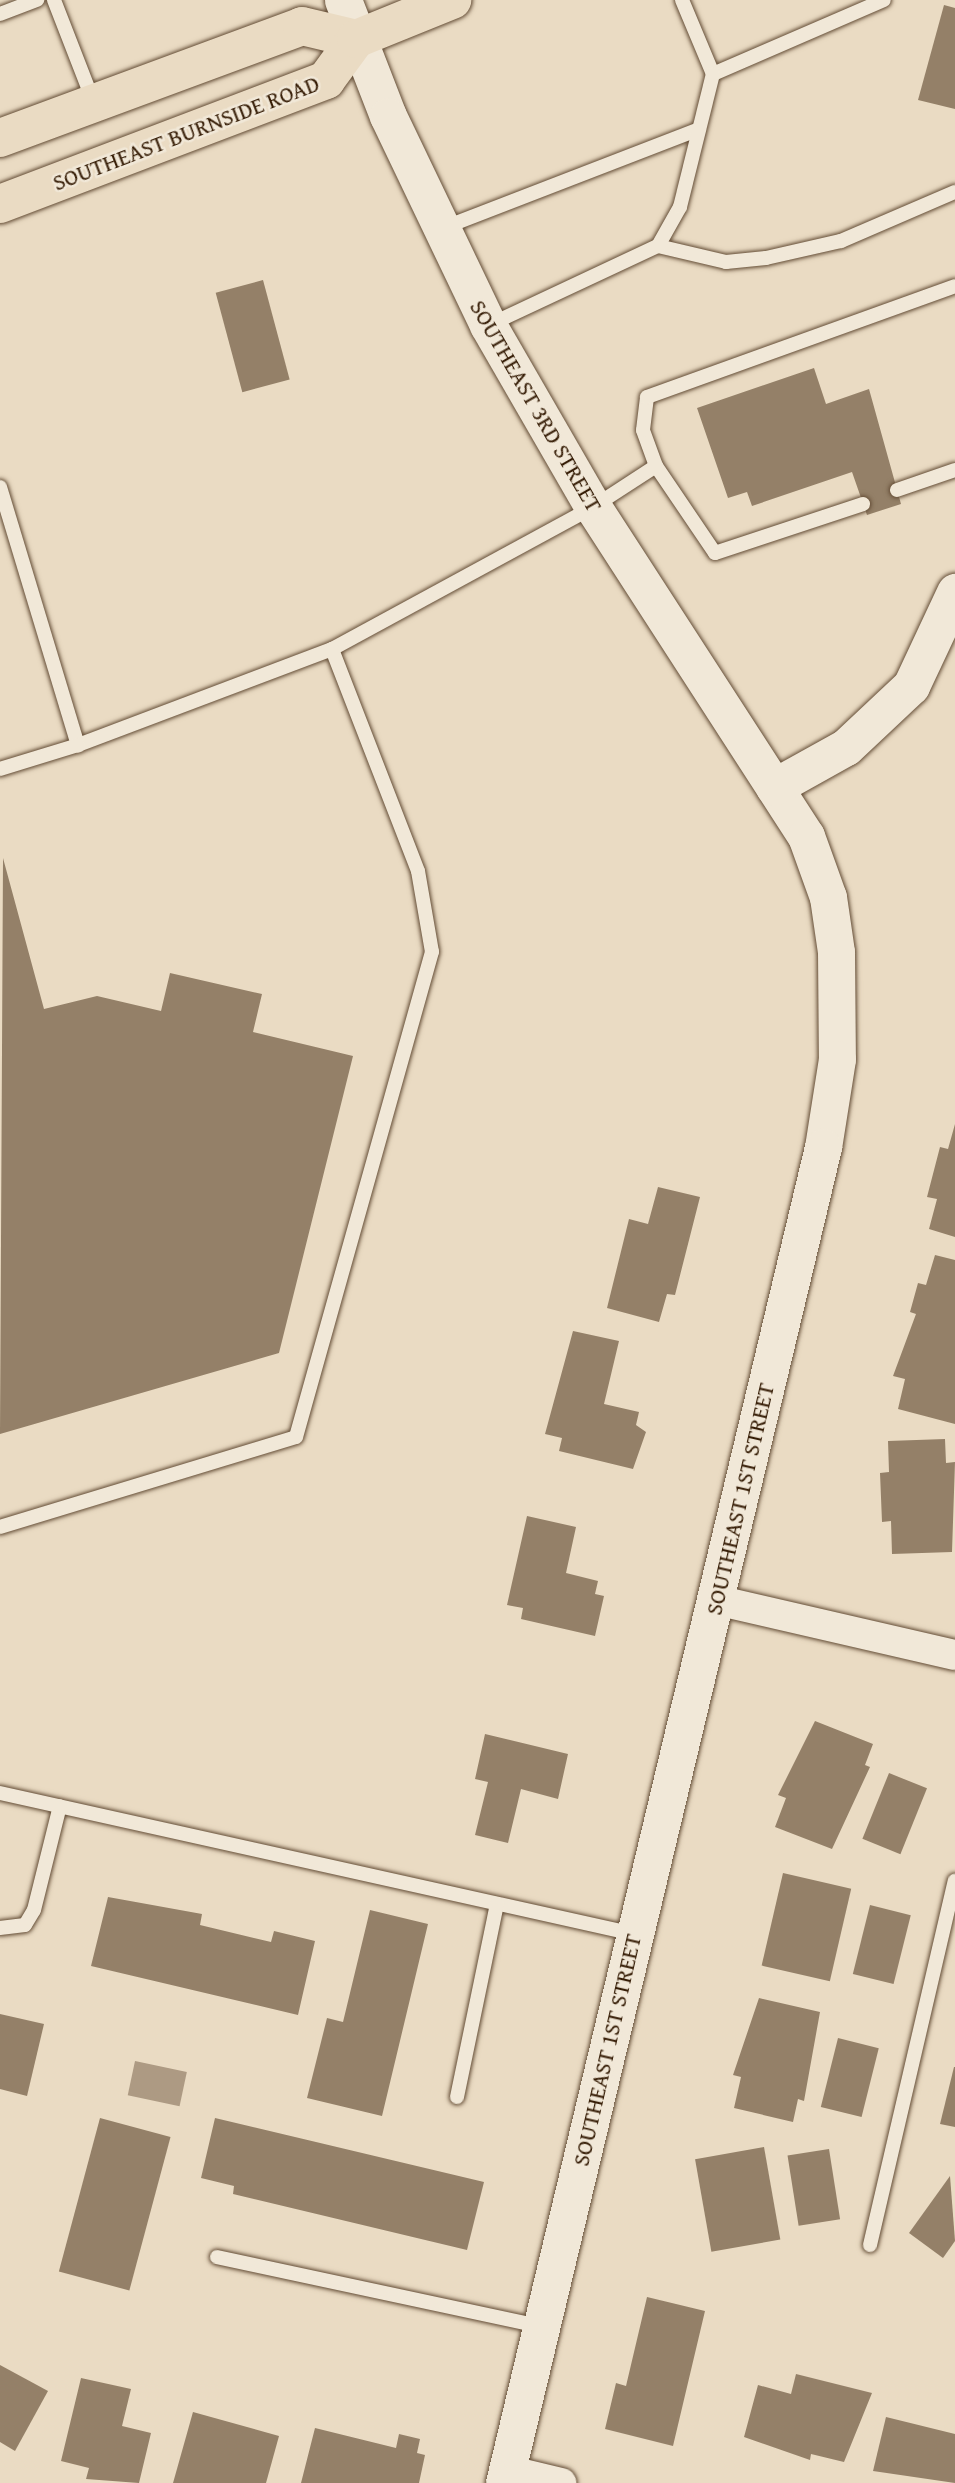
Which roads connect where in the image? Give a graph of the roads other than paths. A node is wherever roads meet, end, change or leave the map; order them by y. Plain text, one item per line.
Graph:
1 (37, 0) edge
2 (54, 0) edge
3 (343, 0) edge
4 (452, 0) edge
5 (682, 0) edge
6 (884, 0) edge
7 (0, 14) edge
8 (356, 40) junction
9 (713, 74) junction
10 (94, 103) junction
11 (699, 129) junction
12 (0, 138) edge
13 (955, 192) edge
14 (0, 204) edge
15 (439, 229) junction
16 (658, 246) junction
17 (955, 286) edge
18 (488, 325) junction
19 (656, 466) junction
20 (955, 470) edge
21 (0, 487) edge
22 (897, 490) dead end
23 (863, 504) dead end
24 (593, 507) junction
25 (954, 600) edge
26 (332, 649) junction
27 (78, 746) junction
28 (0, 769) edge
29 (774, 788) junction
30 (0, 1527) edge
31 (716, 1600) junction
32 (955, 1655) edge
33 (0, 1793) edge
34 (61, 1806) junction
35 (955, 1881) edge
36 (497, 1904) junction
37 (0, 1928) edge
38 (635, 1935) junction
39 (457, 2097) dead end
40 (870, 2245) dead end
41 (218, 2257) dead end
42 (541, 2326) junction
43 (505, 2477) edge
44 (561, 2483) edge

1 - 7 lane
2 - 10 lane
3 - 8 street, SOUTHEAST 3RD STREET
4 - 8 highway
5 - 9 lane
6 - 9 lane
8 - 10 highway
8 - 14 highway, SOUTHEAST BURNSIDE ROAD
8 - 15 street, SOUTHEAST 3RD STREET
9 - 11 lane
10 - 12 highway
11 - 15 lane
11 - 16 lane
13 - 16 lane
15 - 18 street, SOUTHEAST 3RD STREET
16 - 18 lane
17 - 19 lane
18 - 24 street, SOUTHEAST 3RD STREET
19 - 23 lane
19 - 24 lane
20 - 22 lane
21 - 27 lane
24 - 26 lane
24 - 29 street, SOUTHEAST 3RD STREET
25 - 29 street
26 - 27 lane
26 - 30 lane
27 - 28 lane
29 - 31 street, SOUTHEAST 1ST STREET
31 - 32 street
31 - 38 street, SOUTHEAST 1ST STREET
33 - 34 lane
34 - 36 lane
34 - 37 lane
35 - 40 lane
36 - 38 lane
36 - 39 lane
38 - 42 street, SOUTHEAST 1ST STREET
41 - 42 lane
42 - 43 street, SOUTHEAST 1ST STREET
43 - 44 street

